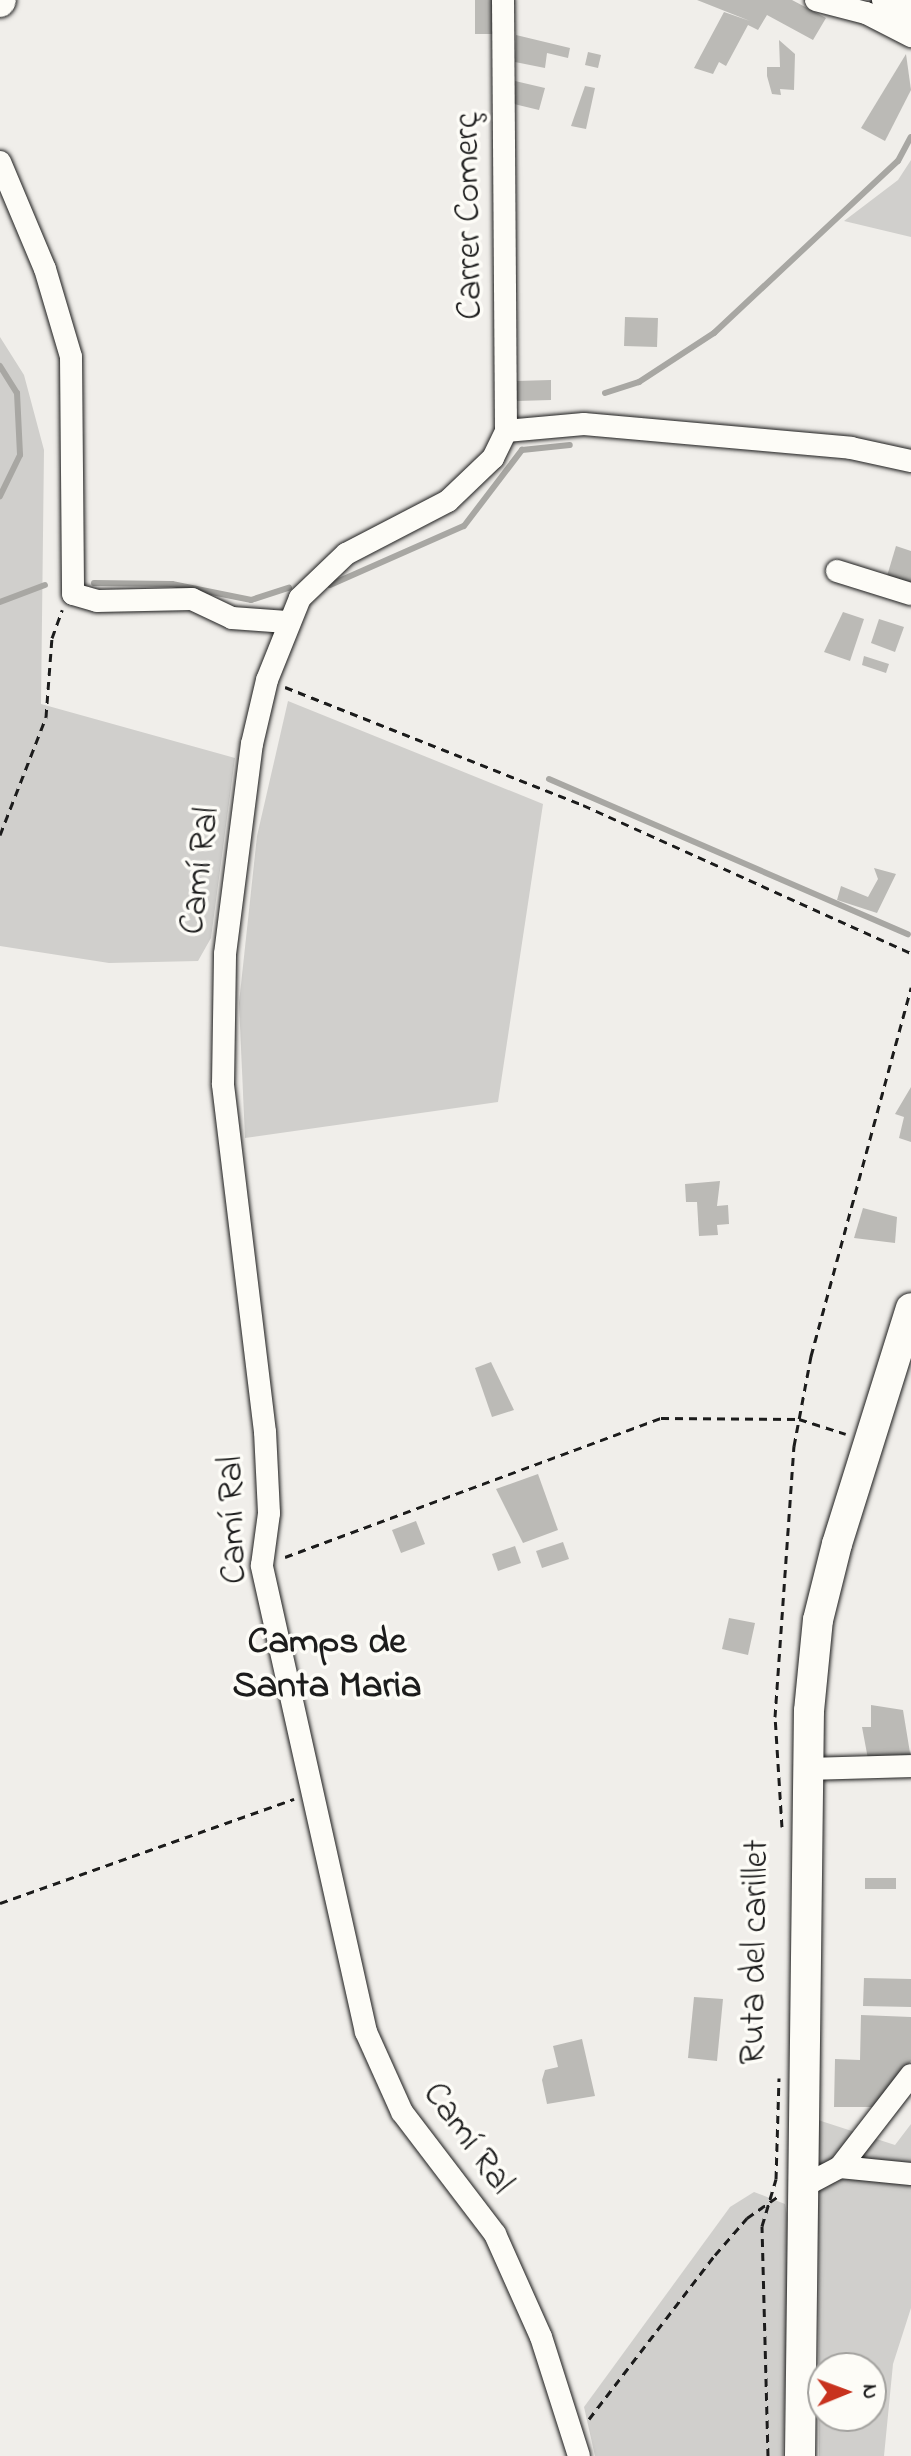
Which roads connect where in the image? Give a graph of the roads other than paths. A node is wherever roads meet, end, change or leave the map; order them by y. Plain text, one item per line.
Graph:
1 (503, 0) edge
2 (816, 0) edge
3 (887, 0) edge
4 (911, 13) edge
5 (911, 36) edge
6 (0, 162) edge
7 (506, 431) junction
8 (911, 461) edge
9 (837, 571) dead end
10 (911, 594) edge
11 (287, 622) junction
12 (911, 1308) edge
13 (902, 1367) edge
14 (911, 1766) edge
15 (809, 1769) junction
16 (911, 2075) edge
17 (840, 2167) junction
18 (911, 2174) edge
19 (804, 2186) junction
20 (579, 2456) edge
21 (800, 2456) edge

1 - 7 street, Carrer Comerç
2 - 5 street
3 - 4 street
6 - 11 street
7 - 8 street
7 - 11 street, Camí Ral
9 - 10 street
11 - 20 street, Camí Ral
12 - 13 street
13 - 15 street
14 - 15 street
15 - 19 street
16 - 17 street
17 - 18 street
17 - 19 street
19 - 21 street

